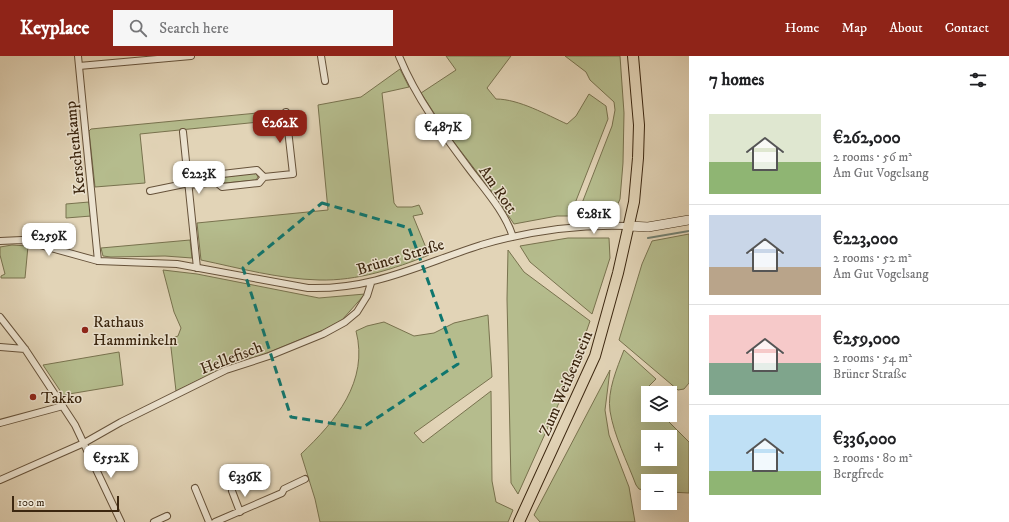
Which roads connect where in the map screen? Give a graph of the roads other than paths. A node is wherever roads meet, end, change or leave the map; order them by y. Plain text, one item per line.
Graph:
1 (78, 56) edge
2 (191, 56) edge
3 (321, 56) edge
4 (399, 56) edge
5 (633, 56) edge
6 (80, 66) junction
7 (325, 81) dead end
8 (286, 112) dead end
9 (183, 132) dead end
10 (264, 177) junction
11 (216, 182) junction
12 (189, 184) junction
13 (150, 191) dead end
14 (689, 220) edge
15 (629, 226) junction
16 (513, 237) junction
17 (0, 241) edge
18 (98, 261) junction
19 (197, 268) junction
20 (371, 282) junction
21 (0, 317) edge
22 (0, 347) edge
23 (25, 349) junction
24 (63, 406) junction
25 (0, 423) edge
26 (84, 443) junction
27 (306, 479) dead end
28 (0, 480) edge
29 (195, 488) dead end
30 (232, 490) dead end
31 (240, 512) junction
32 (167, 516) dead end
33 (121, 522) edge
34 (154, 522) edge
35 (209, 522) edge
36 (215, 522) edge
37 (519, 522) edge

1 - 6 street, Kerschenkamp
2 - 6 street
3 - 7 street
4 - 16 street, Am Rott
5 - 15 main road, Zum Weißenstein
6 - 18 street, Kerschenkamp
8 - 10 street
9 - 12 street
10 - 11 street
10 - 11 street
11 - 12 street
12 - 13 street
12 - 19 street
14 - 15 main road, Brüner Straße
15 - 16 street, Brüner Straße
15 - 37 main road, Zum Weißenstein
16 - 20 street, Brüner Straße
17 - 18 street, Brüner Straße
18 - 19 street, Brüner Straße
19 - 20 street, Brüner Straße
20 - 26 street, Hellefisch
21 - 23 street
22 - 23 street
23 - 24 street
24 - 25 street
24 - 26 street
26 - 28 street, Hellefisch
26 - 33 street
27 - 31 street
29 - 35 street
30 - 31 street
31 - 36 street
32 - 34 street

